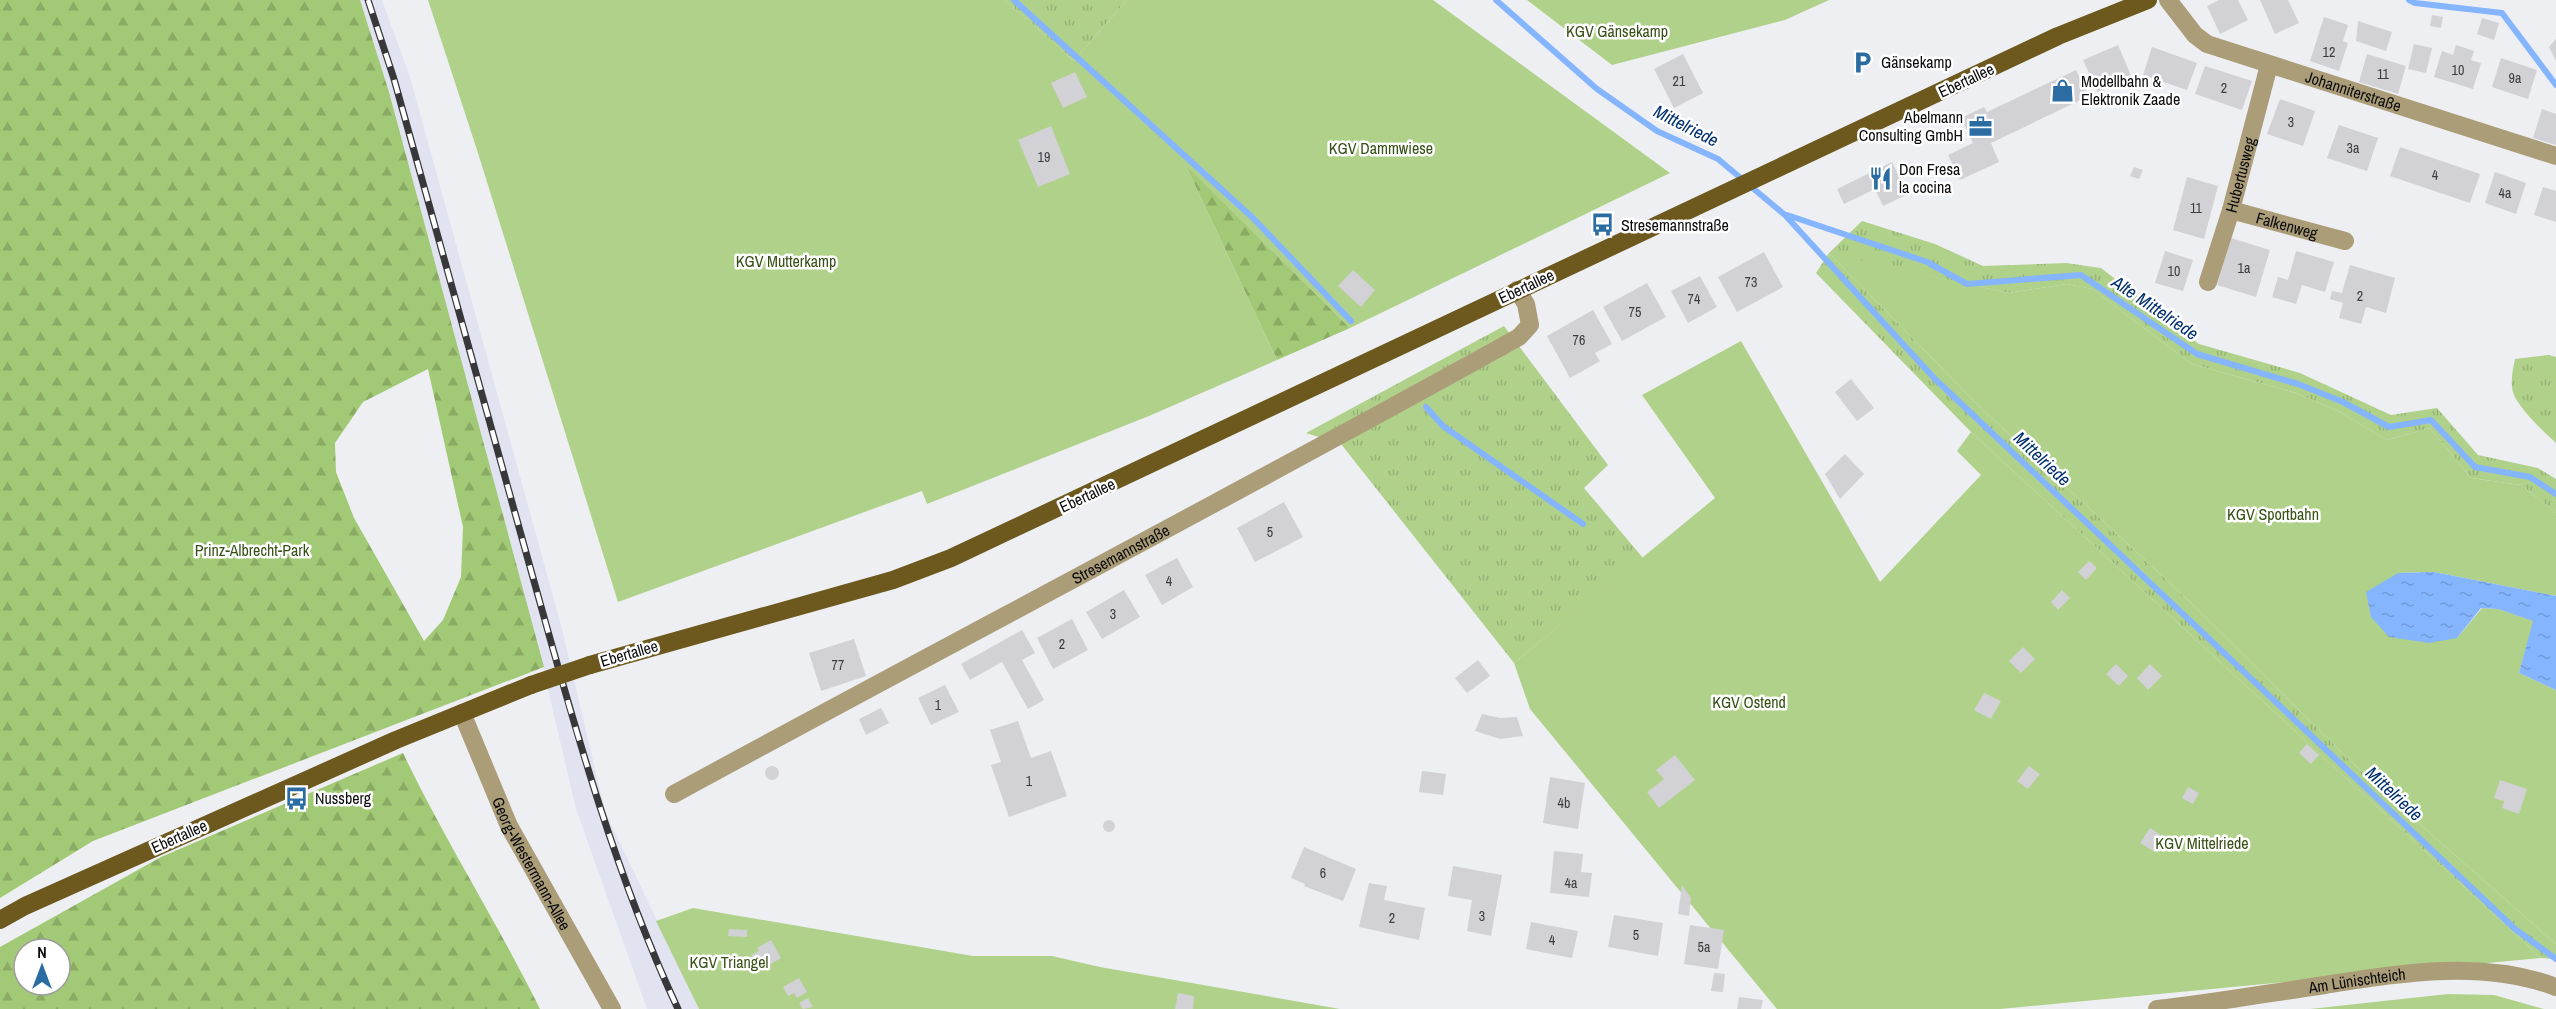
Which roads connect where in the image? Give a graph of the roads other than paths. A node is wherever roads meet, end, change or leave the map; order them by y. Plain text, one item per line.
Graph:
1 (2148, 0) edge
2 (2168, 0) edge
3 (2270, 65) junction
4 (2556, 156) edge
5 (2231, 210) junction
6 (2345, 241) dead end
7 (2208, 282) dead end
8 (1517, 290) junction
9 (462, 713) junction
10 (674, 794) dead end
11 (0, 920) edge
12 (2556, 987) edge
13 (612, 1009) edge
14 (2157, 1009) edge

1 - 8 main road, Ebertallee
2 - 3 street, Johanniterstraße
3 - 4 street, Johanniterstraße
3 - 5 street, Hubertusweg
5 - 6 street, Falkenweg
5 - 7 street, Hubertusweg
8 - 9 main road, Ebertallee, bridge
8 - 10 street, Stresemannstraße
9 - 11 main road, Ebertallee
9 - 13 street, Georg-Westermann-Allee
12 - 14 street, Am Lünischteich

